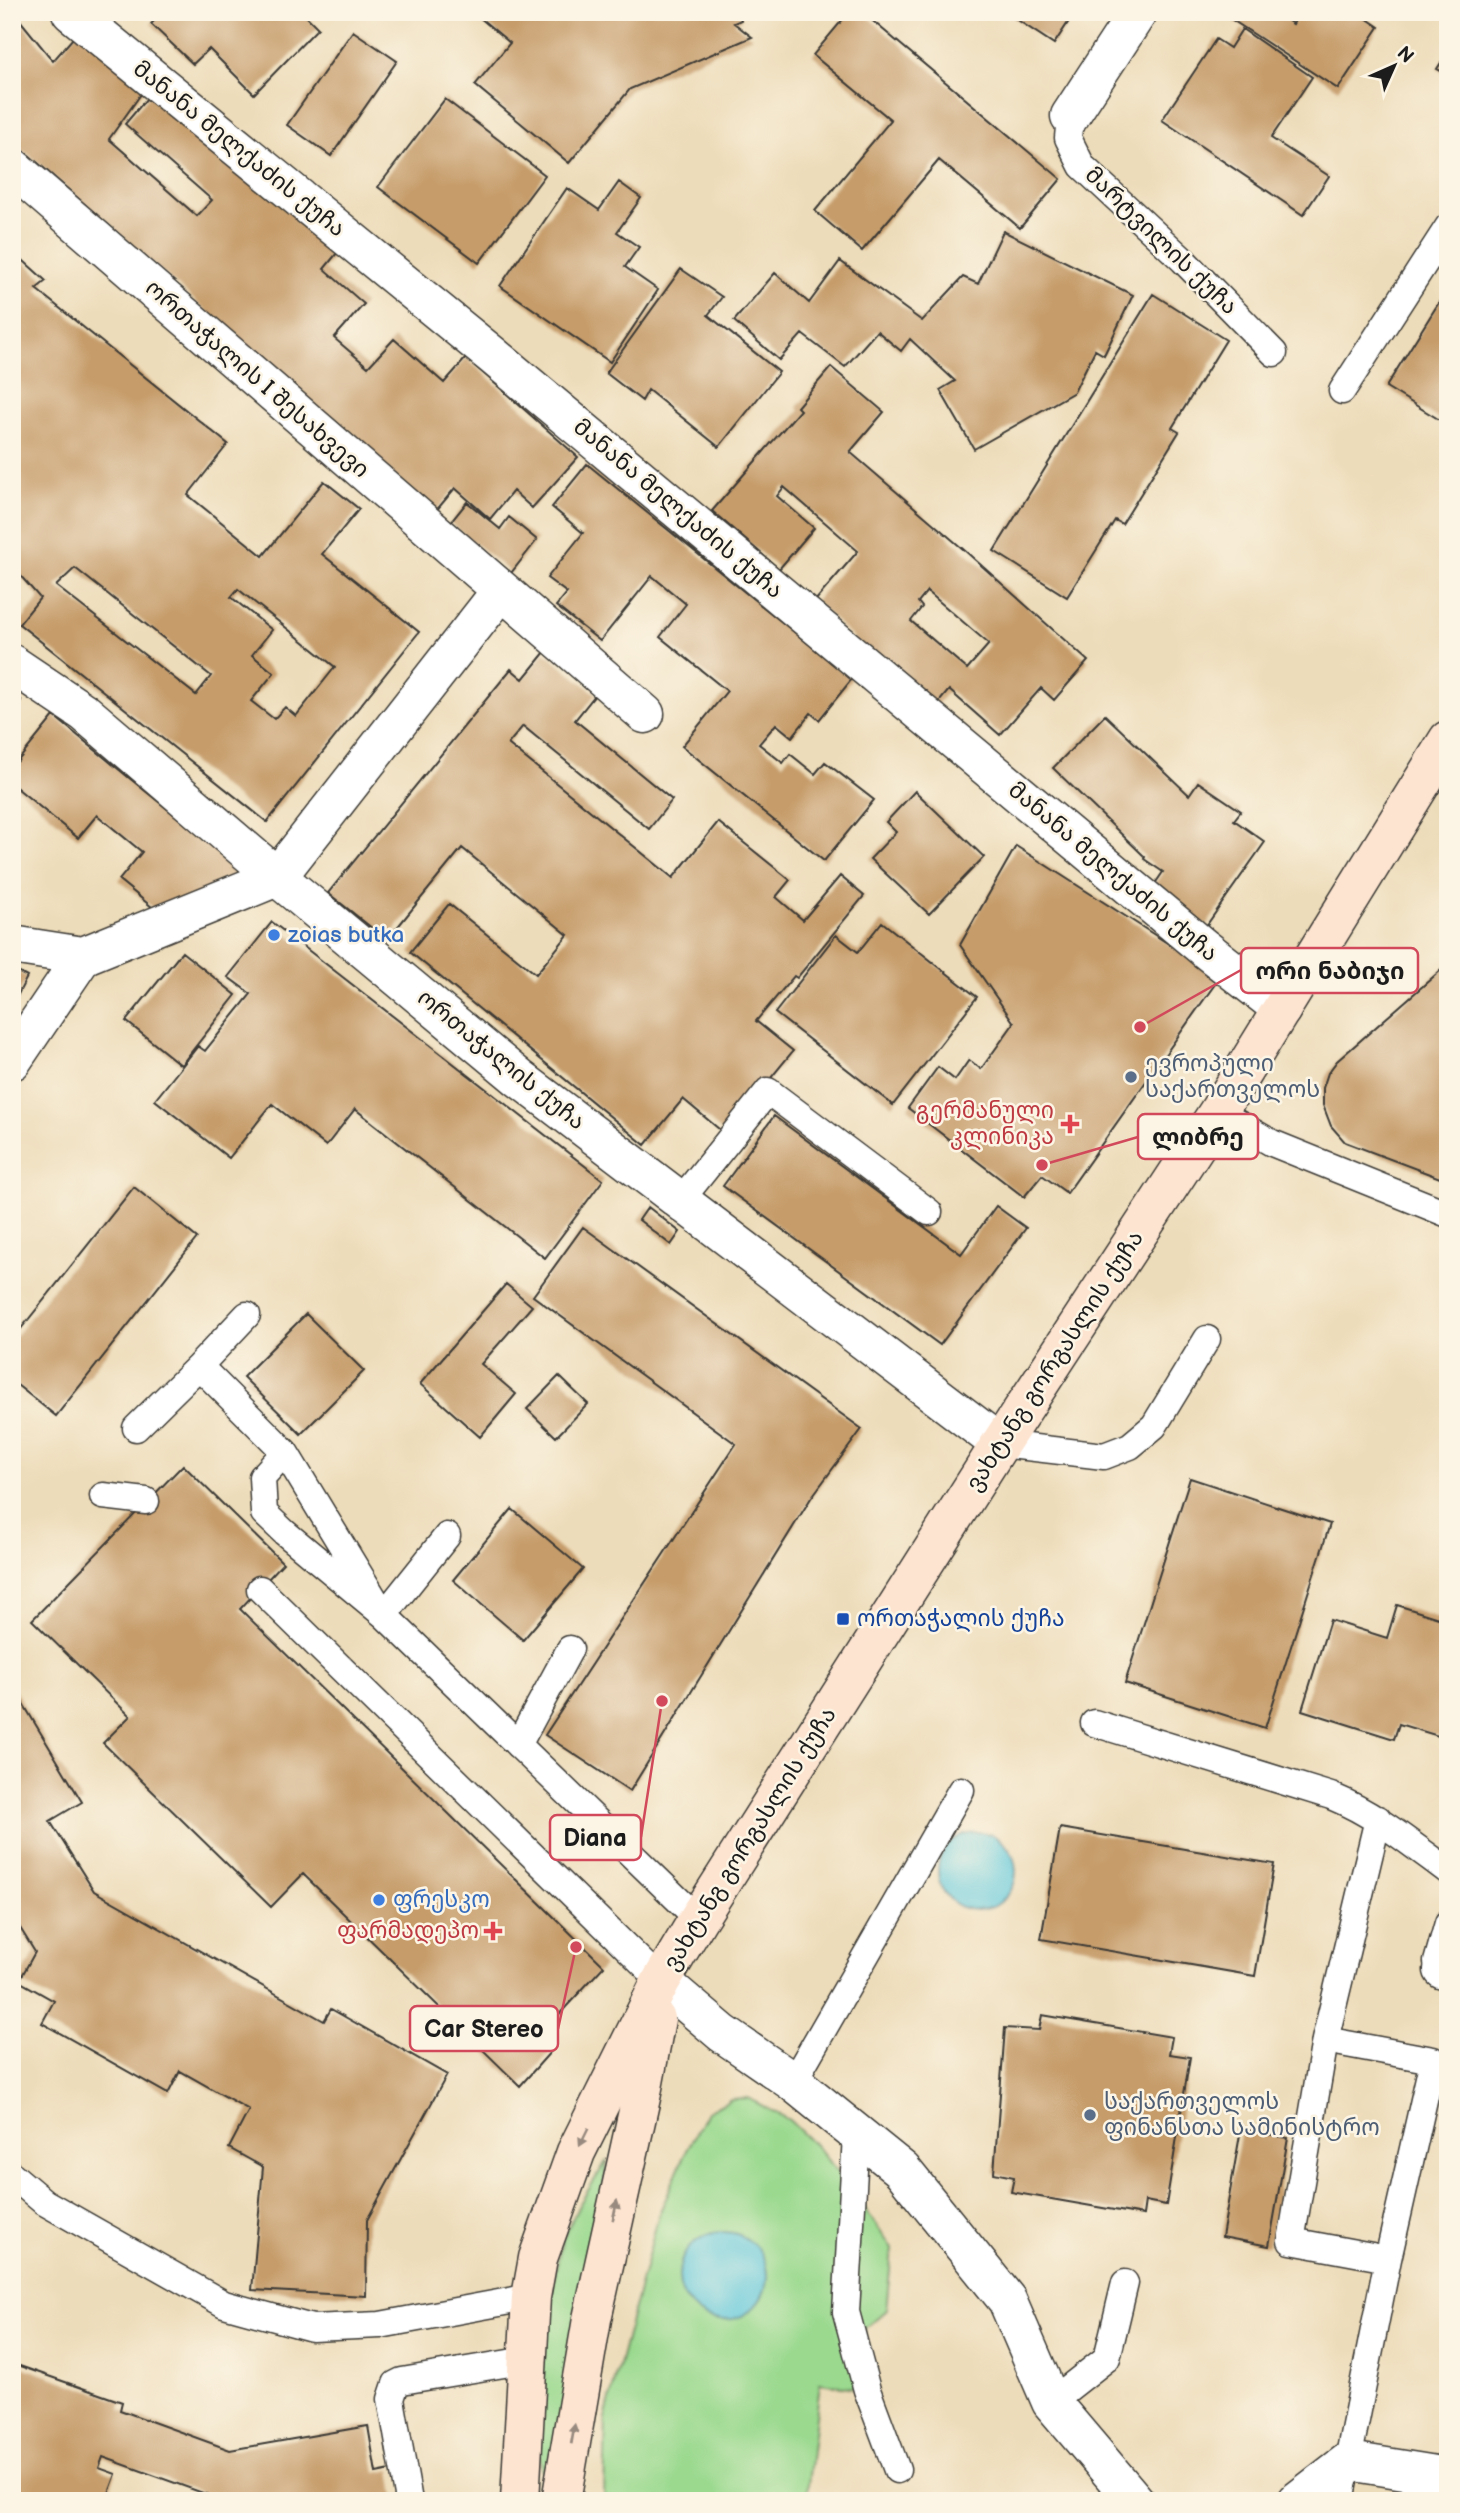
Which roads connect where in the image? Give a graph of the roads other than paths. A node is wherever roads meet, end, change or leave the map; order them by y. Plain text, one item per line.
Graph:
1 (71, 12) edge
2 (1139, 12) edge
3 (1070, 116) joint
4 (12, 167) edge
5 (1448, 227) edge
6 (1274, 354) dead end
7 (1342, 391) dead end
8 (501, 591) junction
9 (12, 664) edge
10 (645, 714) dead end
11 (1448, 740) edge
12 (276, 877) junction
13 (12, 945) edge
14 (83, 957) junction
15 (1282, 1009) junction
16 (12, 1061) edge
17 (1218, 1112) junction
18 (680, 1201) junction
19 (929, 1212) dead end
20 (1448, 1214) edge
21 (247, 1315) dead end
22 (1207, 1339) dead end
23 (199, 1366) junction
24 (136, 1428) dead end
25 (1000, 1444) junction
26 (285, 1452) junction
27 (103, 1496) dead end
28 (146, 1501) dead end
29 (447, 1536) dead end
30 (260, 1589) dead end
31 (384, 1615) junction
32 (570, 1648) dead end
33 (1094, 1723) dead end
34 (518, 1745) junction
35 (961, 1790) dead end
36 (1378, 1819) junction
37 (1448, 1871) edge
38 (698, 1919) junction
39 (1448, 1923) edge
40 (1445, 1971) edge
41 (661, 1981) junction
42 (1325, 2040) junction
43 (793, 2082) junction
44 (856, 2136) junction
45 (12, 2175) edge
46 (1388, 2259) junction
47 (1125, 2283) dead end
48 (531, 2297) junction
49 (527, 2360) junction
50 (1051, 2402) junction
51 (1349, 2461) junction
52 (897, 2470) dead end
53 (1448, 2477) edge
54 (409, 2501) edge
55 (520, 2501) edge
56 (561, 2501) edge
57 (1135, 2501) edge
58 (1297, 2501) edge
59 (1340, 2501) edge

1 - 15 street, მანანა მელქაძის ქუჩა
2 - 3 street, მარტვილის ქუჩა
3 - 6 lane, მარტვილის ქუჩა
4 - 8 street, ორთაჭალის I შესახვევი
5 - 7 lane
8 - 10 street, ორთაჭალის I შესახვევი
8 - 12 street
9 - 12 street, ორთაჭალის ქუჩა
11 - 15 main road, ვახტანგ გორგასლის ქუჩა
12 - 14 street
12 - 18 street, ორთაჭალის ქუჩა
13 - 14 street
14 - 16 street
15 - 17 main road, ვახტანგ გორგასლის ქუჩა
17 - 20 lane
17 - 25 main road, ვახტანგ გორგასლის ქუჩა
18 - 19 lane
18 - 25 street, ორთაჭალის ქუჩა
21 - 23 lane
22 - 25 lane
23 - 24 lane
23 - 26 lane
25 - 38 main road, ვახტანგ გორგასლის ქუჩა
26 - 31 lane
26 - 31 lane
27 - 28 lane
29 - 31 lane
30 - 41 lane
31 - 34 lane
32 - 34 lane
33 - 36 lane
34 - 38 lane
35 - 43 lane
36 - 37 lane
36 - 42 lane
38 - 41 main road, ვახტანგ გორგასლის ქუჩა
39 - 40 lane
41 - 43 street
41 -> 48 main road, ვახტანგ გორგასლის ქუჩა
56 -> 41 main road, ვახტანგ გორგასლის ქუჩა
42 - 46 lane
42 - 46 lane
43 - 44 street
44 - 50 street
44 - 52 lane
45 - 48 lane
46 - 51 lane
47 - 50 lane
48 - 49 main road, ვახტანგ გორგასლის ქუჩა
49 - 54 lane
49 - 55 main road, ვახტანგ გორგასლის ქუჩა
50 - 57 street
51 - 53 street
51 - 58 street
51 - 59 lane

